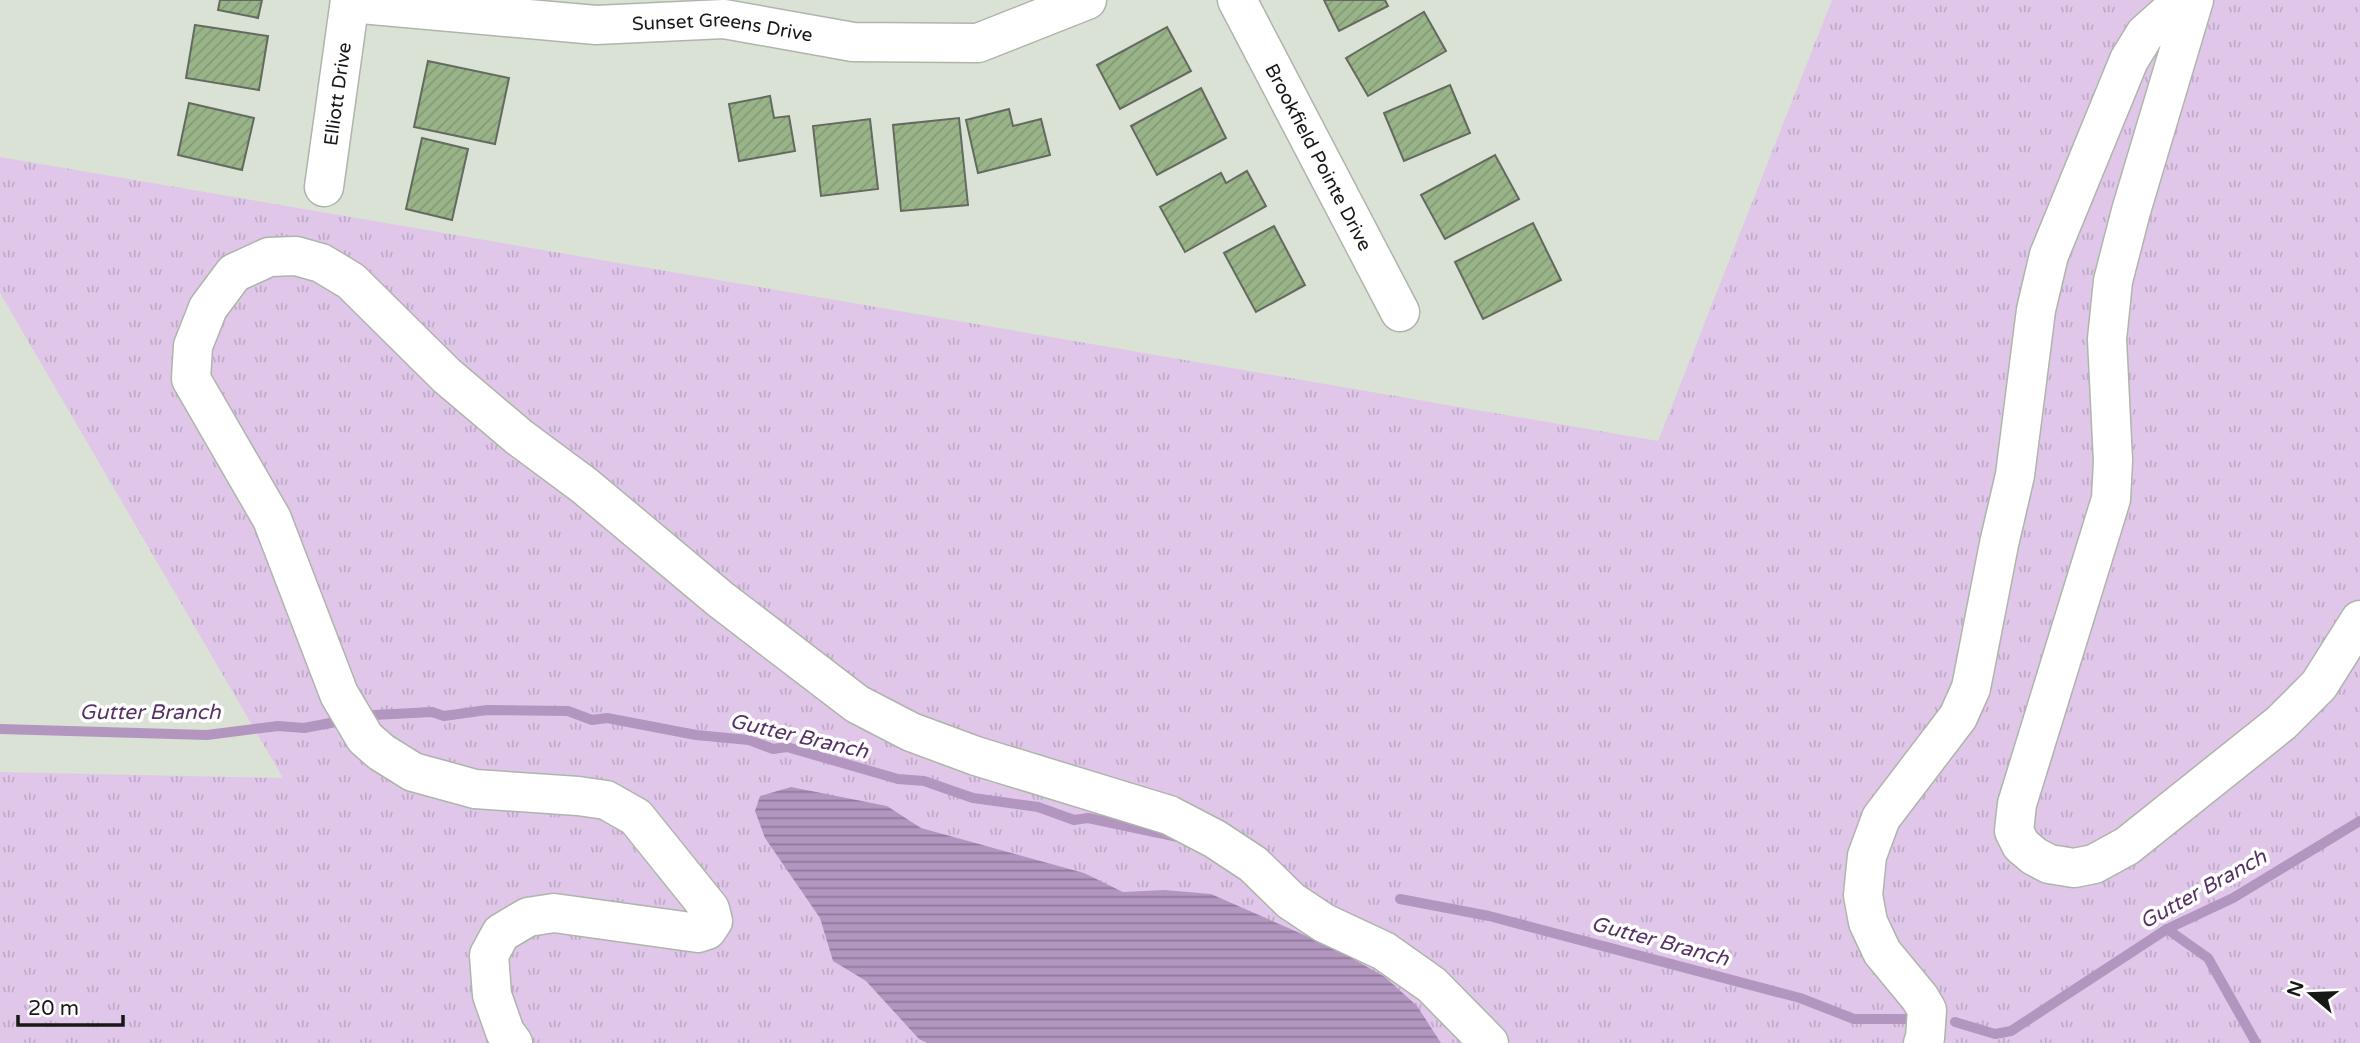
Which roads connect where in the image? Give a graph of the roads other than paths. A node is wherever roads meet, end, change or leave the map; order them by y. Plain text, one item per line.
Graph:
1 (1087, 0) edge
2 (1237, 0) edge
3 (2183, 0) edge
4 (2194, 0) edge
5 (350, 2) edge
6 (324, 187) dead end
7 (1400, 312) dead end
8 (2360, 620) edge
9 (513, 1043) edge
10 (1489, 1043) edge
11 (1923, 1043) edge

1 - 5 street, Sunset Greens Drive
2 - 7 street, Brookfield Pointe Drive
3 - 11 street
4 - 8 street
5 - 6 street, Elliott Drive
9 - 10 street

